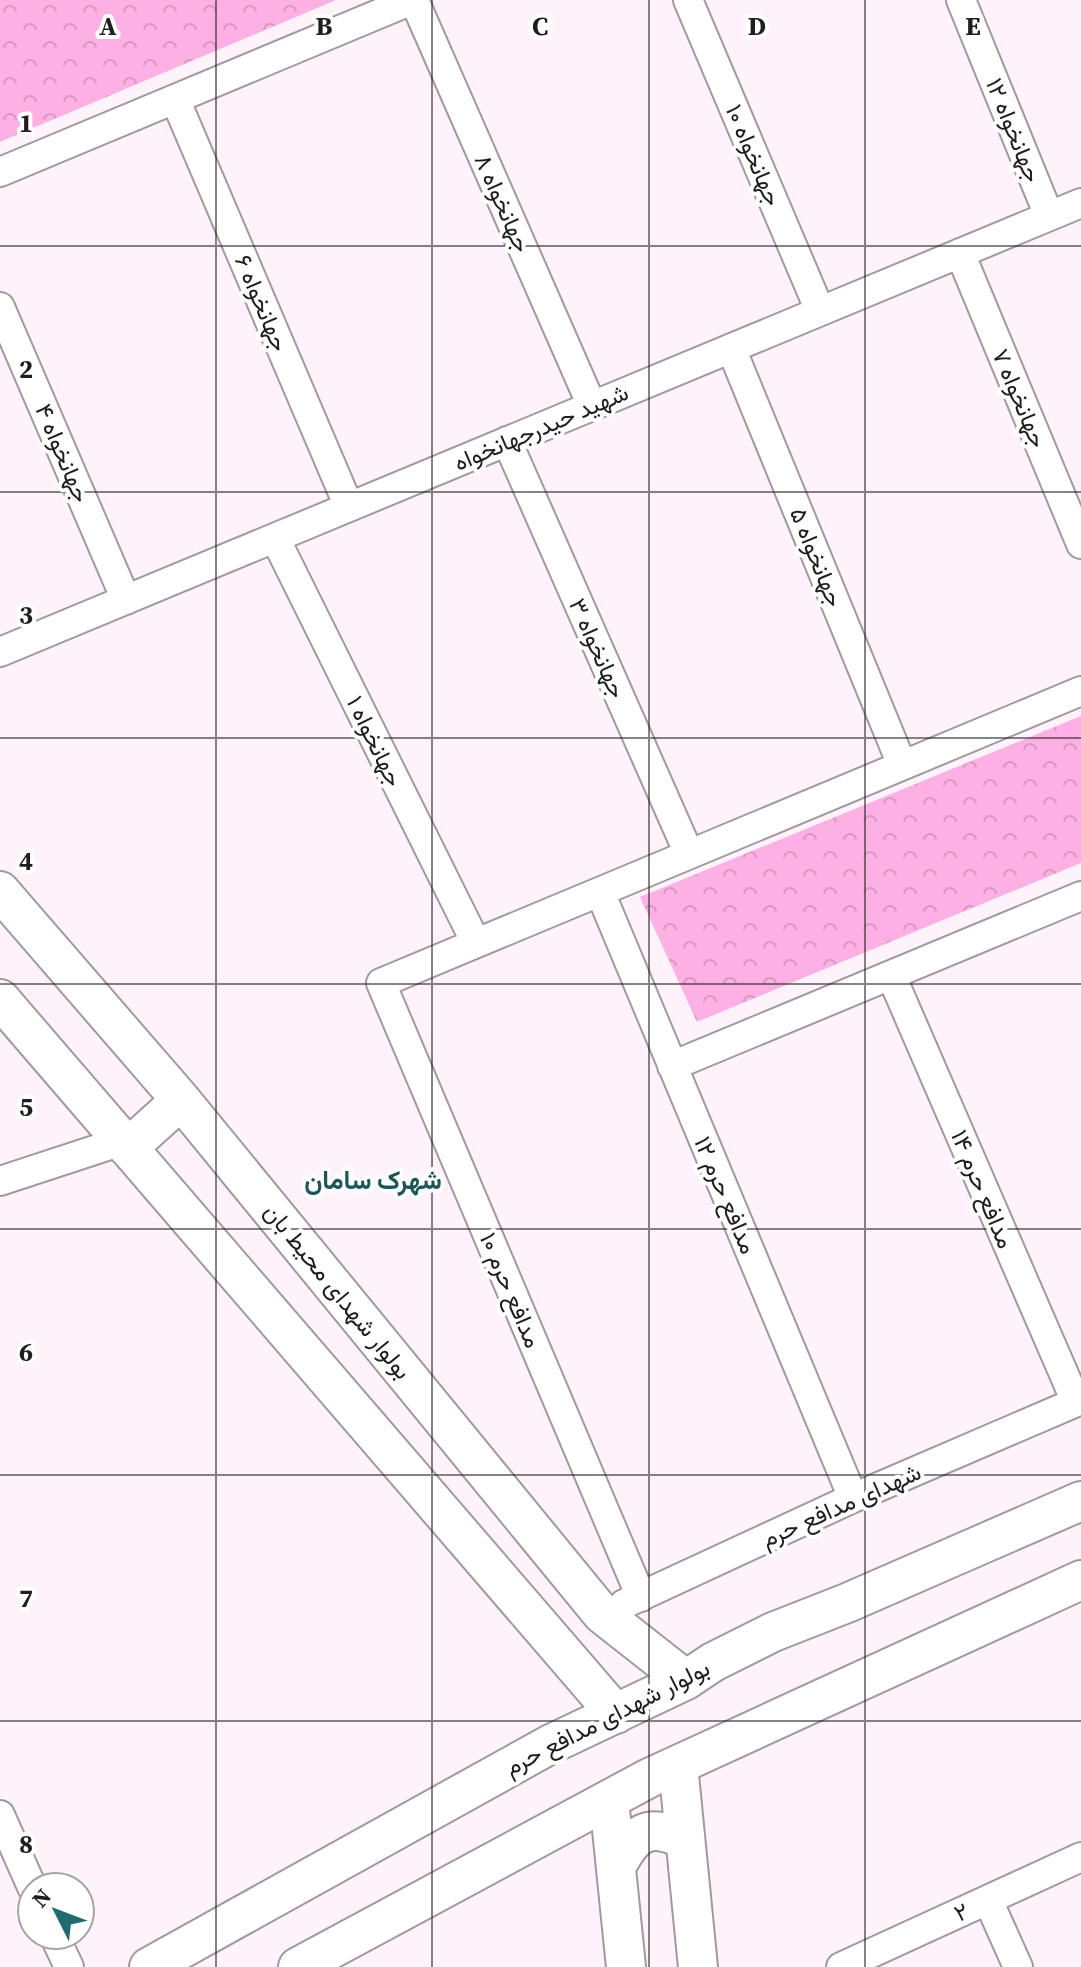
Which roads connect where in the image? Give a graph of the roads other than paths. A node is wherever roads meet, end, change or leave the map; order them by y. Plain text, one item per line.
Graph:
1 (413, 0) edge
2 (688, 0) edge
3 (961, 0) edge
4 (175, 99) junction
5 (0, 172) edge
6 (1081, 203) edge
7 (1049, 216) junction
8 (960, 253) junction
9 (0, 307) edge
10 (820, 311) junction
11 (731, 348) junction
12 (592, 406) junction
13 (507, 441) junction
14 (349, 507) junction
15 (275, 538) junction
16 (1081, 544) edge
17 (126, 600) junction
18 (0, 652) edge
19 (1081, 691) edge
20 (902, 765) junction
21 (689, 854) junction
22 (0, 891) edge
23 (600, 892) junction
24 (1081, 896) edge
25 (476, 943) junction
26 (891, 975) junction
27 (0, 999) edge
28 (672, 1066) junction
29 (181, 1100) junction
30 (125, 1144) junction
31 (0, 1181) edge
32 (1078, 1401) edge
33 (853, 1498) junction
34 (1081, 1501) edge
35 (1081, 1580) edge
36 (641, 1597) junction
37 (602, 1614) junction
38 (686, 1680) junction
39 (616, 1714) junction
40 (678, 1765) junction
41 (609, 1800) junction
42 (0, 1815) edge
43 (685, 1840) junction
44 (1081, 1857) edge
45 (616, 1867) junction
46 (25, 1871) edge
47 (988, 1900) junction
48 (149, 1967) edge
49 (298, 1967) edge
50 (626, 1967) edge
51 (698, 1967) edge
52 (841, 1967) edge
53 (1018, 1967) edge

1 - 4 street
1 - 12 street, جهانخواه ۸
2 - 10 street, جهانخواه ۱۰
3 - 7 street, جهانخواه ۱۲
4 - 5 street
4 - 14 street, جهانخواه ۶
6 - 7 street, شهید حیدرجهانخواه
7 - 8 street, شهید حیدرجهانخواه
8 - 10 street, شهید حیدرجهانخواه
8 - 16 street, جهانخواه ۷
9 - 17 street, جهانخواه ۴
10 - 11 street, شهید حیدرجهانخواه
11 - 12 street, شهید حیدرجهانخواه
11 - 20 street, جهانخواه ۵
12 - 13 street, شهید حیدرجهانخواه
13 - 14 street, شهید حیدرجهانخواه
13 - 21 street, جهانخواه ۳
14 - 15 street, شهید حیدرجهانخواه
15 - 17 street, شهید حیدرجهانخواه
15 - 25 street, جهانخواه ۱
17 - 18 street, شهید حیدرجهانخواه
19 - 20 street
20 - 21 street
21 - 23 street
22 - 29 street, بولوار شهدای محیط بان
23 - 25 street
23 - 28 street, مدافع حرم ۱۲
24 - 26 street
25 - 36 street, مدافع حرم ۱۰
26 - 28 street
26 - 32 street, مدافع حرم ۱۴
27 - 30 street
28 - 33 street, مدافع حرم ۱۲
29 - 30 street
29 - 37 street, بولوار شهدای محیط بان
30 - 31 street
30 - 39 street
32 - 33 street, شهدای مدافع حرم
33 - 36 street, شهدای مدافع حرم
34 - 38 street, بولوار شهدای مدافع حرم
35 - 40 street
36 - 37 street, شهدای مدافع حرم
37 - 38 street, بولوار شهدای محیط بان
38 - 39 street, بولوار شهدای مدافع حرم
39 - 48 street, بولوار شهدای مدافع حرم
40 - 41 street
40 - 43 street
41 - 45 street
41 - 49 street
42 - 46 street
43 - 45 street
43 - 51 street
44 - 47 street, ۲
45 - 50 street
47 - 52 street, ۲
47 - 53 street

